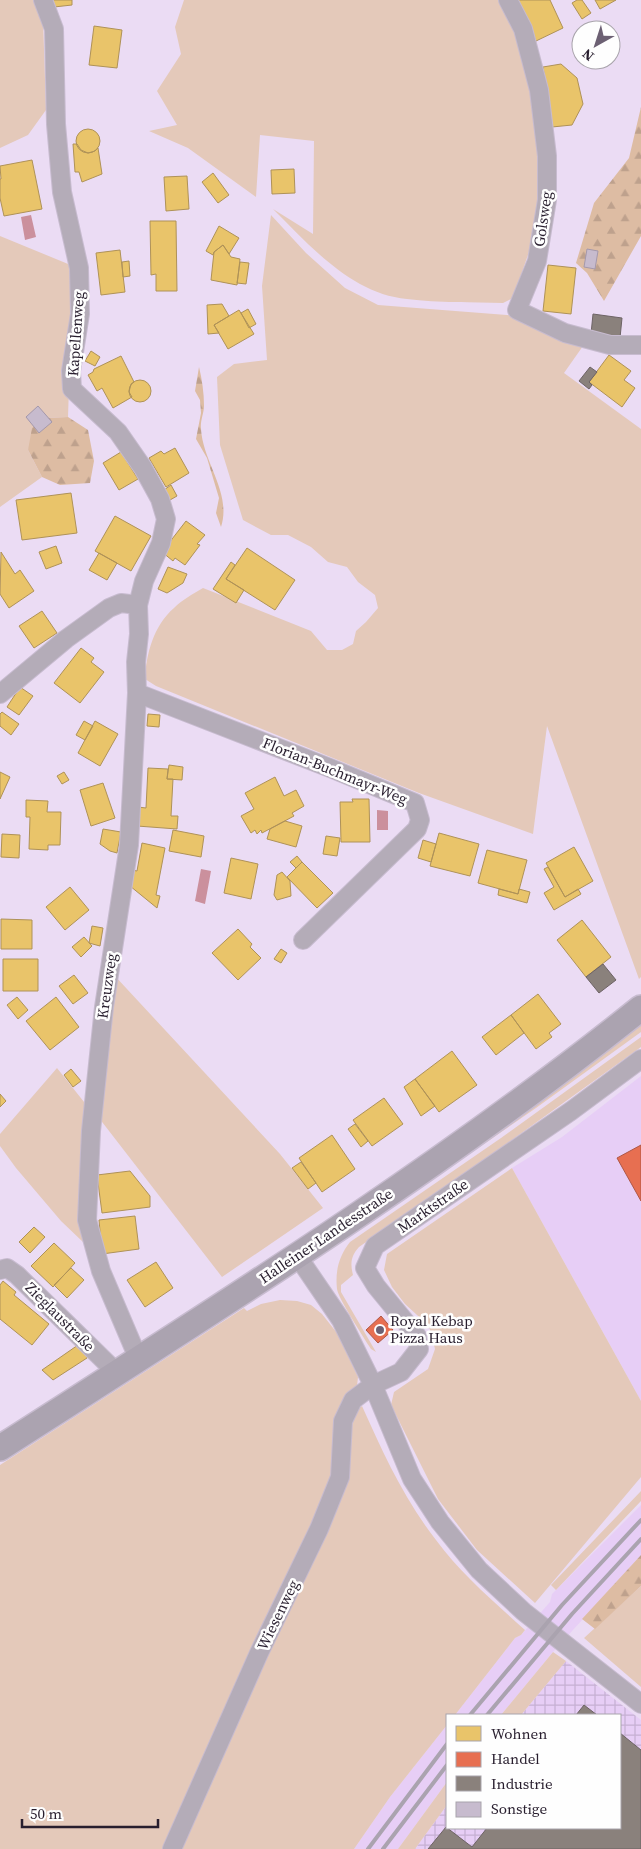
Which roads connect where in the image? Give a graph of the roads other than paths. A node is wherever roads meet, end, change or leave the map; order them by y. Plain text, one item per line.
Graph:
1 (43, 0) edge
2 (508, 0) edge
3 (641, 345) edge
4 (138, 605) junction
5 (137, 693) junction
6 (0, 694) edge
7 (303, 940) dead end
8 (641, 1008) edge
9 (641, 1059) edge
10 (298, 1257) junction
11 (0, 1270) edge
12 (138, 1358) junction
13 (117, 1373) junction
14 (373, 1386) junction
15 (0, 1448) edge
16 (641, 1704) edge
17 (172, 1849) edge

1 - 4 street, Kapellenweg
2 - 3 street, Golsweg
4 - 5 street, Kreuzweg
4 - 6 street
5 - 7 street, Florian-Buchmayr-Weg
5 - 12 street, Kreuzweg
8 - 10 main road, Halleiner Landesstraße
9 - 14 street, Marktstraße
10 - 12 main road, Halleiner Landesstraße
10 - 14 street
11 - 13 street, Zieglaustraße
12 - 13 main road, Halleiner Landesstraße
13 - 15 main road, Halleiner Landesstraße
14 - 16 street
14 - 17 street, Wiesenweg

